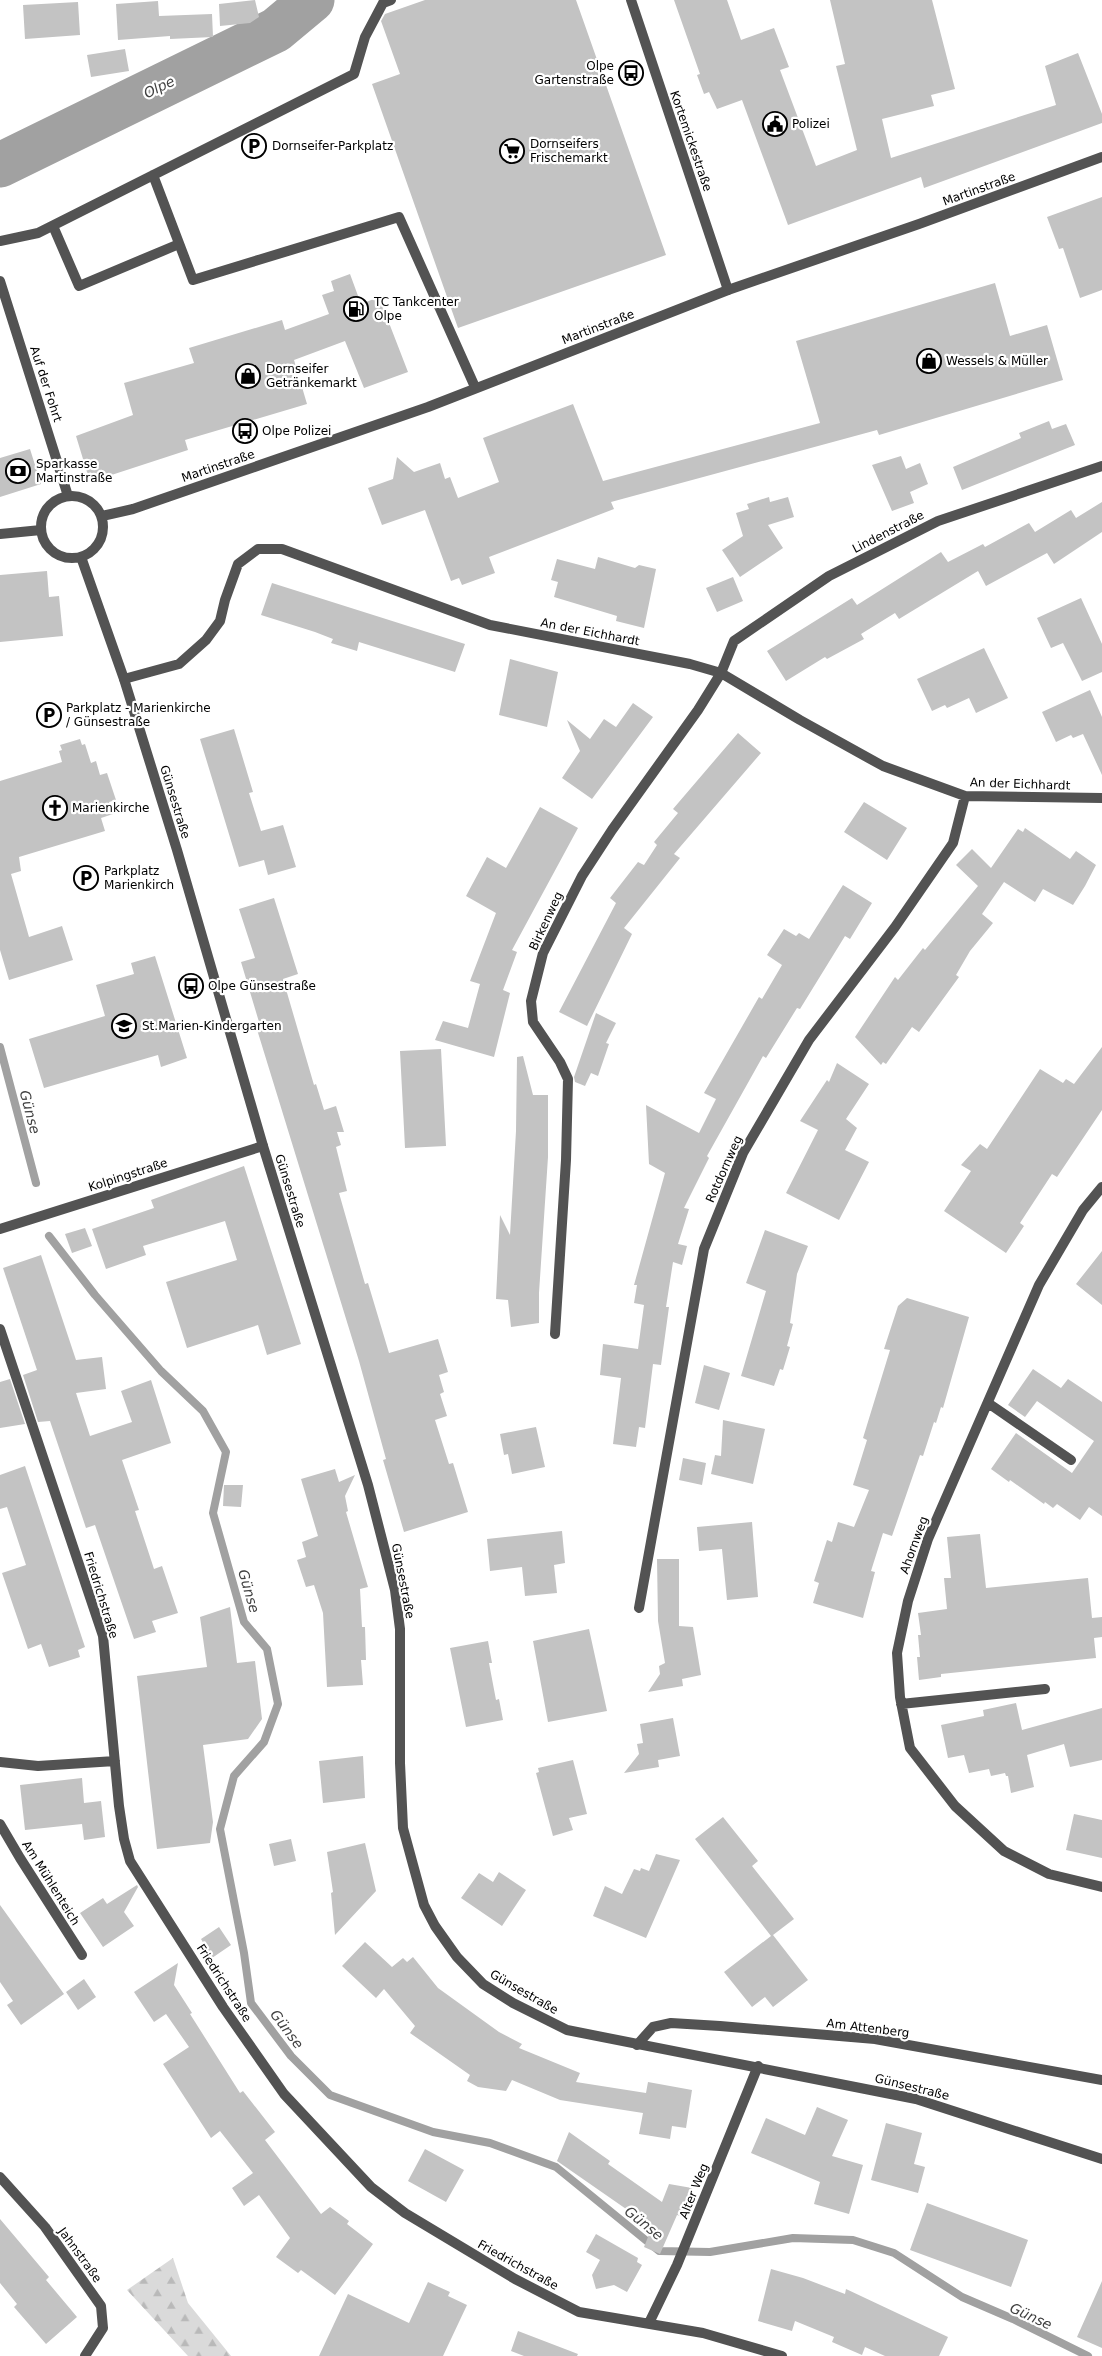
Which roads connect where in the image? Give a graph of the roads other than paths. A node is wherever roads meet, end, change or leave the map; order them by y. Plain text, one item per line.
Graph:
1 (391, 0) edge
2 (631, 0) edge
3 (1102, 157) edge
4 (153, 175) junction
5 (53, 226) junction
6 (0, 241) edge
7 (179, 244) junction
8 (0, 280) edge
9 (728, 290) junction
10 (475, 387) junction
11 (1102, 466) edge
12 (68, 496) junction
13 (102, 516) junction
14 (41, 530) junction
15 (0, 534) edge
16 (81, 557) junction
17 (721, 673) junction
18 (124, 679) junction
19 (965, 796) junction
20 (1102, 798) edge
21 (263, 1146) junction
22 (1102, 1187) edge
23 (0, 1229) edge
24 (0, 1328) edge
25 (555, 1334) dead end
26 (988, 1403) junction
27 (1070, 1460) dead end
28 (639, 1608) dead end
29 (1045, 1689) dead end
30 (901, 1704) junction
31 (0, 1762) edge
32 (115, 1762) junction
33 (0, 1824) edge
34 (1102, 1887) edge
35 (82, 1955) dead end
36 (637, 2045) junction
37 (758, 2066) junction
38 (1102, 2080) edge
39 (1102, 2159) edge
40 (0, 2177) edge
41 (649, 2323) junction
42 (85, 2356) edge
43 (782, 2356) edge

1 - 4 street
2 - 9 street, Kortemickestraße
3 - 9 street, Martinstraße
4 - 5 street
4 - 7 street
5 - 6 street
5 - 7 street
7 - 10 street
8 - 12 street, Auf der Fohrt
9 - 10 street, Martinstraße
10 - 13 street, Martinstraße
11 - 17 street, Lindenstraße
12 - 13 street
12 - 14 street
13 - 16 street
14 - 15 street
14 - 16 street
16 - 18 street, Günsestraße
17 - 18 street, An der Eichhardt
17 - 19 street, An der Eichhardt
17 - 25 street, Birkenweg
18 - 21 street, Günsestraße
19 - 20 street, An der Eichhardt
19 - 28 street, Rotdornweg
21 - 23 street, Kolpingstraße
21 - 36 street, Günsestraße
22 - 26 street, Ahornweg
24 - 32 street, Friedrichstraße
26 - 27 street
26 - 30 street, Ahornweg
29 - 30 street
30 - 34 street, Ahornweg
31 - 32 street
32 - 41 street, Friedrichstraße
33 - 35 street, Am Mühlenteich
36 - 37 street, Günsestraße
36 - 38 street, Am Attenberg
37 - 39 street, Günsestraße
37 - 41 street, Alter Weg
40 - 42 street, Jahnstraße
41 - 43 street, Friedrichstraße

